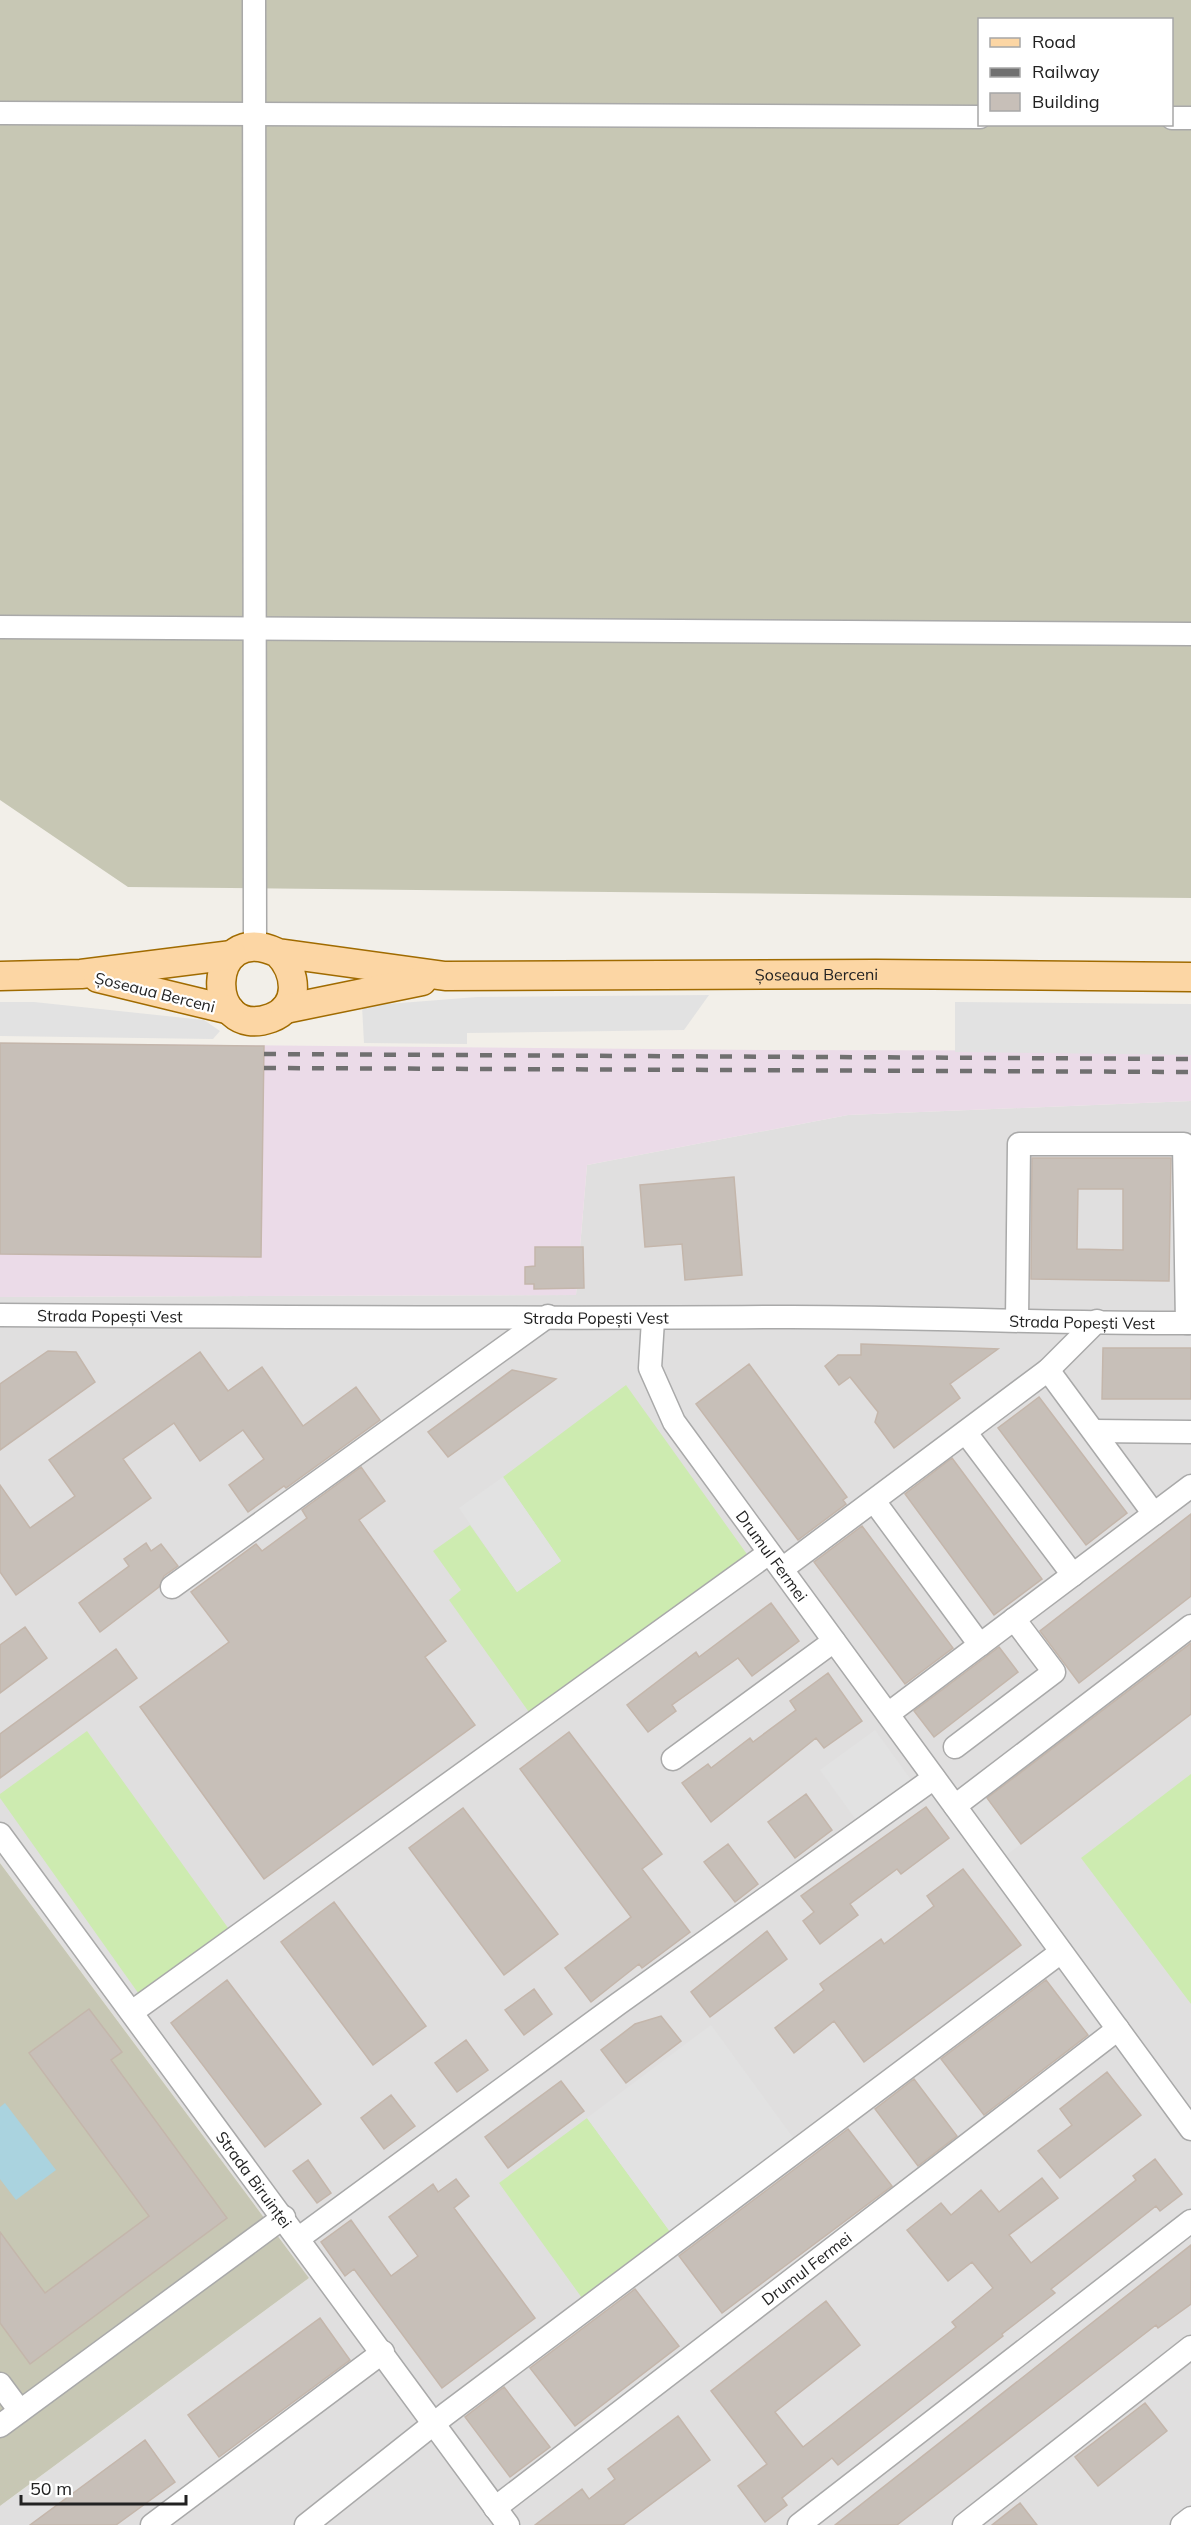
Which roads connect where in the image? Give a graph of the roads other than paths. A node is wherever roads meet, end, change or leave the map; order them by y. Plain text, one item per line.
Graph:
1 (254, 0) edge
2 (0, 113) edge
3 (254, 113) junction
4 (978, 117) edge
5 (1173, 118) edge
6 (1191, 118) edge
7 (0, 627) edge
8 (254, 628) junction
9 (1191, 634) edge
10 (255, 952) junction
11 (81, 974) junction
12 (0, 976) edge
13 (444, 976) junction
14 (1191, 977) edge
15 (285, 1009) junction
16 (230, 1010) junction
17 (0, 1315) edge
18 (548, 1316) junction
19 (653, 1320) junction
20 (1017, 1320) junction
21 (1097, 1321) junction
22 (1189, 1323) edge
23 (1048, 1370) junction
24 (1094, 1431) junction
25 (1191, 1432) edge
26 (966, 1433) junction
27 (1191, 1486) edge
28 (874, 1501) junction
29 (1154, 1514) junction
30 (775, 1561) junction
31 (1073, 1575) junction
32 (172, 1587) dead end
33 (1014, 1619) junction
34 (1191, 1626) edge
35 (834, 1641) junction
36 (980, 1645) junction
37 (888, 1714) junction
38 (955, 1747) dead end
39 (673, 1759) dead end
40 (934, 1778) junction
41 (955, 1806) junction
42 (0, 1834) edge
43 (1061, 1952) junction
44 (132, 2012) junction
45 (1118, 2030) junction
46 (1187, 2115) edge
47 (284, 2217) junction
48 (1191, 2222) edge
49 (299, 2238) junction
50 (1191, 2347) edge
51 (383, 2352) junction
52 (0, 2384) edge
53 (20, 2411) junction
54 (435, 2423) junction
55 (0, 2426) edge
56 (502, 2516) edge
57 (1191, 2518) edge
58 (152, 2525) edge
59 (306, 2525) edge
60 (799, 2525) edge
61 (964, 2525) edge
62 (1182, 2525) edge

1 - 3 street
2 - 3 street
3 - 4 street
3 - 8 street
5 - 6 street
7 - 8 street
8 - 9 street
8 - 10 street
10 - 11 main road, Șoseaua Berceni
10 - 13 main road, Șoseaua Berceni
10 - 15 main road
10 - 16 main road, Șoseaua Berceni
11 - 12 main road, Șoseaua Berceni
11 - 16 main road, Șoseaua Berceni
13 - 14 main road, Șoseaua Berceni
13 - 15 main road, Șoseaua Berceni
15 - 16 main road, Șoseaua Berceni
17 - 18 street, Strada Popești Vest
18 - 19 street, Strada Popești Vest
18 - 32 street
19 - 20 street, Strada Popești Vest
19 - 30 street, Drumul Fermei
20 - 21 street, Strada Popești Vest
20 - 22 street
21 - 22 street, Strada Popești Vest
21 - 23 street
23 - 24 street
23 - 26 street
24 - 25 street
24 - 29 street
26 - 28 street
26 - 31 street
27 - 29 street
28 - 30 street
28 - 36 street
29 - 31 street
30 - 35 street, Drumul Fermei
30 - 44 street
31 - 33 street
33 - 36 street
33 - 38 street
34 - 41 street
35 - 37 street, Drumul Fermei
35 - 39 street
36 - 37 street
37 - 40 street, Drumul Fermei
40 - 41 street, Drumul Fermei
40 - 49 street
41 - 43 street, Drumul Fermei
42 - 44 street, Strada Biruinței
43 - 45 street, Drumul Fermei
43 - 54 street
44 - 47 street, Strada Biruinței
45 - 46 street, Drumul Fermei
45 - 56 street, Drumul Fermei
47 - 49 street, Strada Biruinței
47 - 53 street
48 - 60 street
49 - 51 street, Strada Biruinței
50 - 61 street
51 - 54 street, Strada Biruinței
51 - 58 street
52 - 53 street
53 - 55 street
54 - 56 street, Strada Biruinței
54 - 59 street
57 - 62 street

